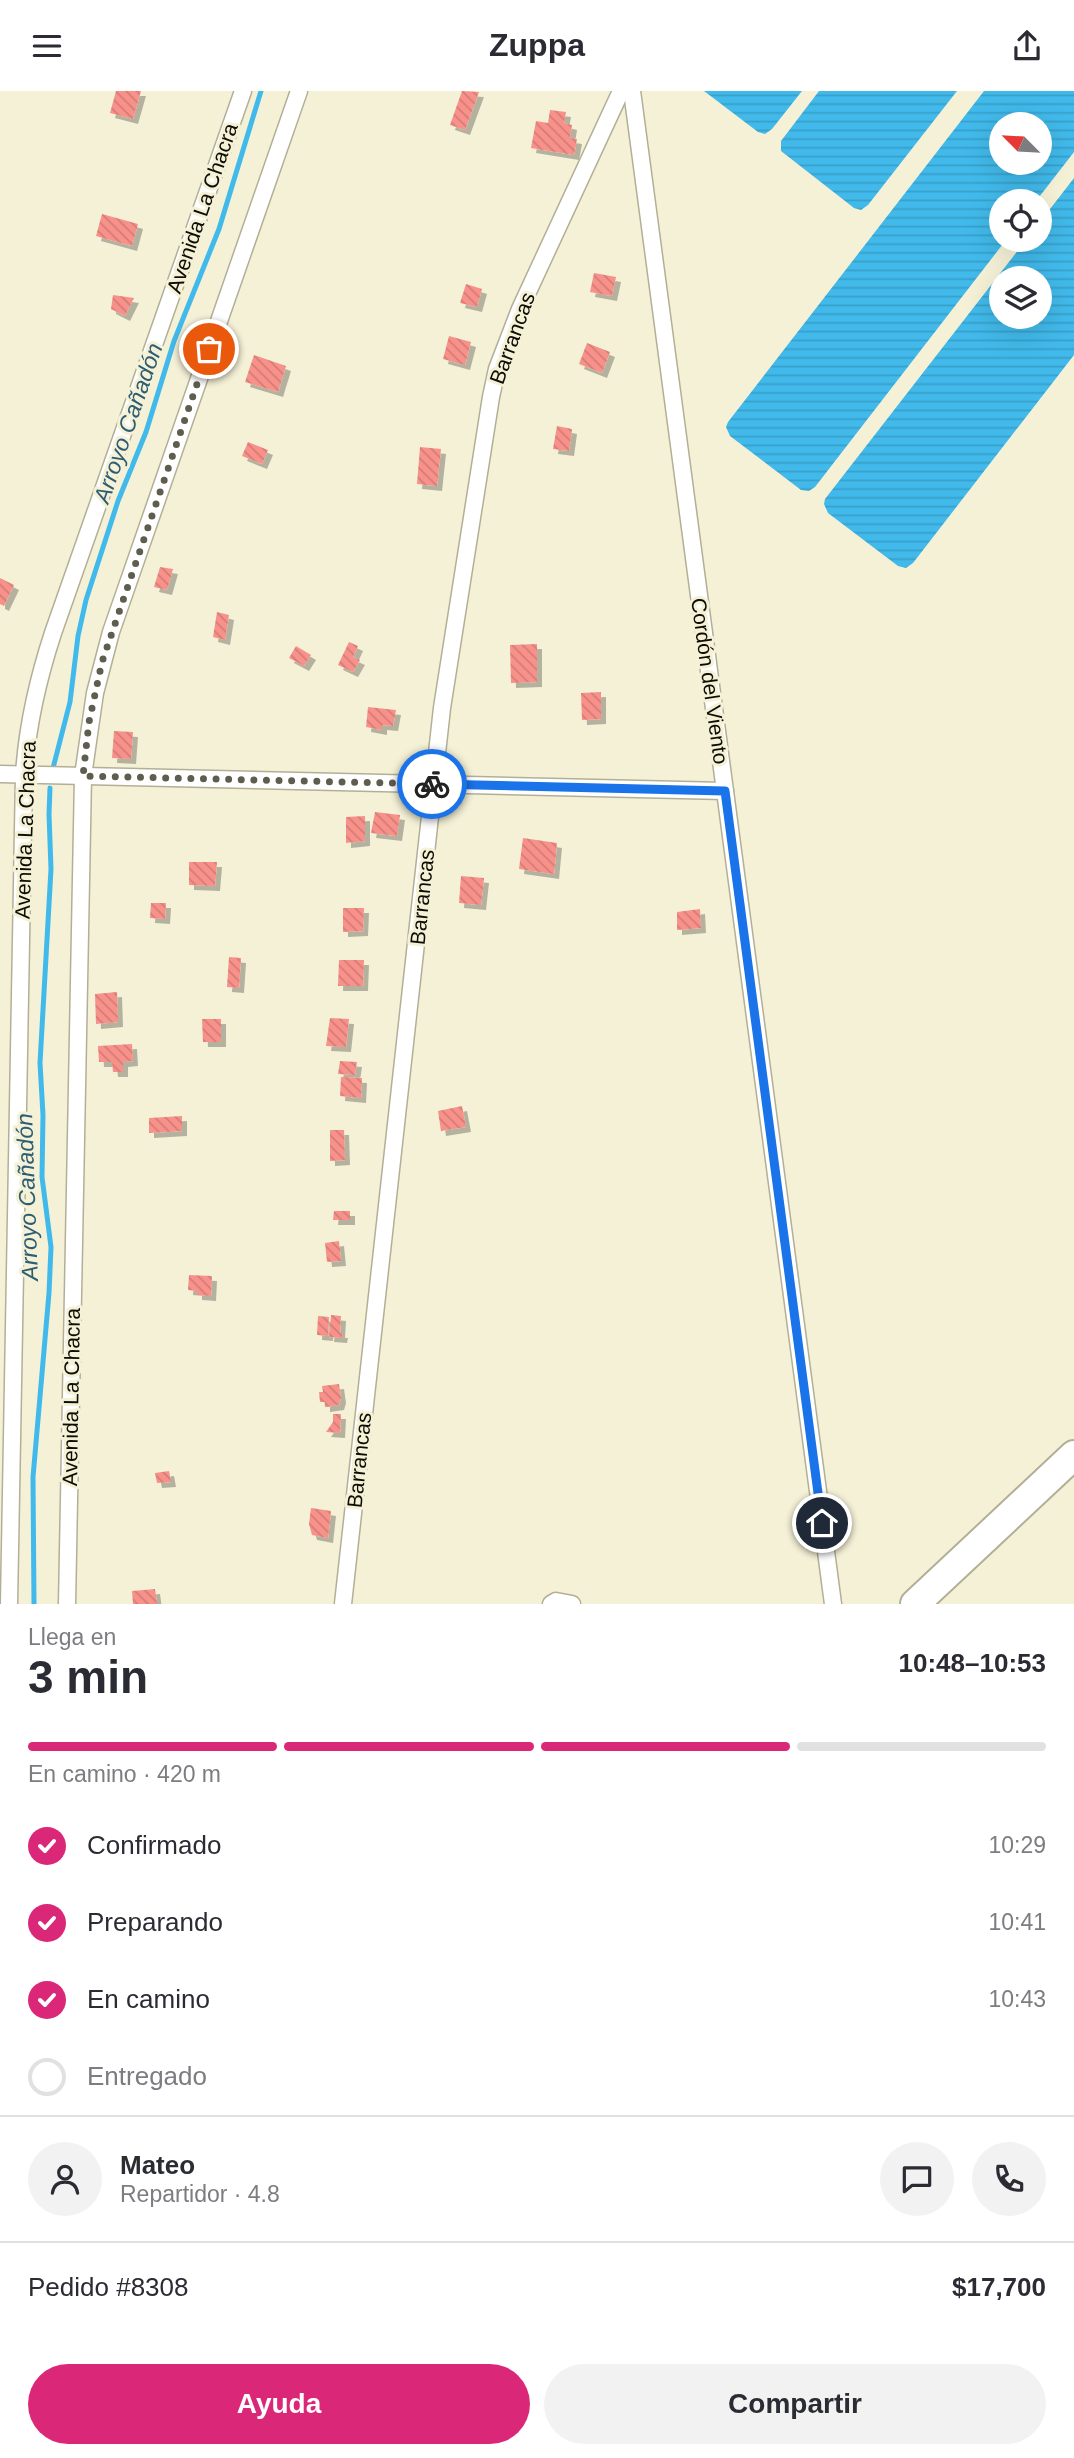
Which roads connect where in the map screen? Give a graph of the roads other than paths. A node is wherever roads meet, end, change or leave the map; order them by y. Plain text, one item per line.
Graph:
1 (243, 91) edge
2 (299, 91) edge
3 (621, 91) edge
4 (632, 91) edge
5 (0, 774) edge
6 (24, 775) junction
7 (83, 776) junction
8 (434, 784) junction
9 (725, 791) junction
10 (1074, 1455) edge
11 (9, 1604) edge
12 (67, 1604) edge
13 (342, 1604) edge
14 (551, 1604) edge
15 (572, 1604) edge
16 (833, 1604) edge
17 (915, 1604) edge

1 - 6 street, Avenida La Chacra
2 - 7 street, Avenida La Chacra
3 - 8 street, Barrancas
4 - 9 street, Cordón del Viento
5 - 6 street
6 - 7 street
6 - 11 street, Avenida La Chacra
7 - 8 street
7 - 12 street, Avenida La Chacra
8 - 9 street
8 - 13 street, Barrancas
9 - 16 street, Cordón del Viento
10 - 17 highway
14 - 15 street

